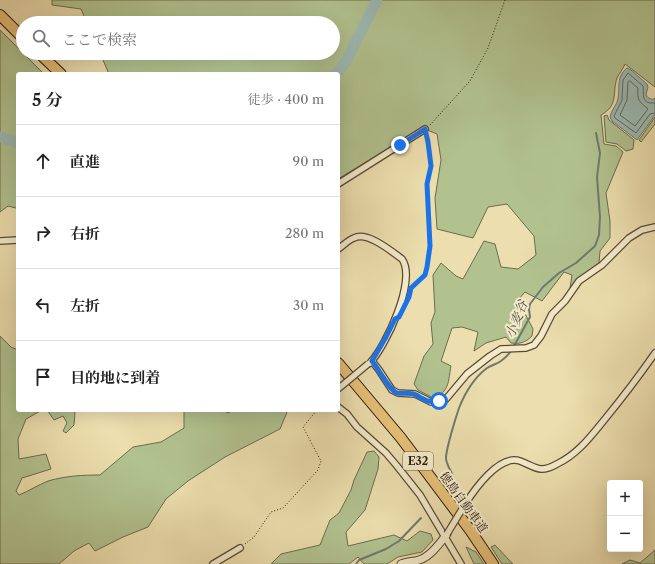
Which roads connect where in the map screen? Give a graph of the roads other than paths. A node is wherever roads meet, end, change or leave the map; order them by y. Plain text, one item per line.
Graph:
1 (0, 15) edge
2 (16, 31) edge
3 (46, 60) edge
4 (59, 72) edge
5 (425, 129) road end
6 (340, 183) edge
7 (655, 228) edge
8 (16, 240) edge
9 (0, 241) edge
10 (340, 248) edge
11 (655, 353) edge
12 (370, 363) junction
13 (340, 364) edge
14 (340, 387) edge
15 (340, 409) edge
16 (445, 536) junction
17 (240, 548) road end
18 (213, 564) edge
19 (401, 564) edge
20 (461, 564) edge
21 (493, 564) edge

1 - 2 highway
3 - 4 highway
5 - 6 street
7 - 12 street
8 - 9 street
10 - 12 street
11 - 16 street, bridge
12 - 14 street, bridge
13 - 21 highway, 徳島自動車道 / E32
15 - 16 street
16 - 19 street
16 - 20 street
17 - 18 street

